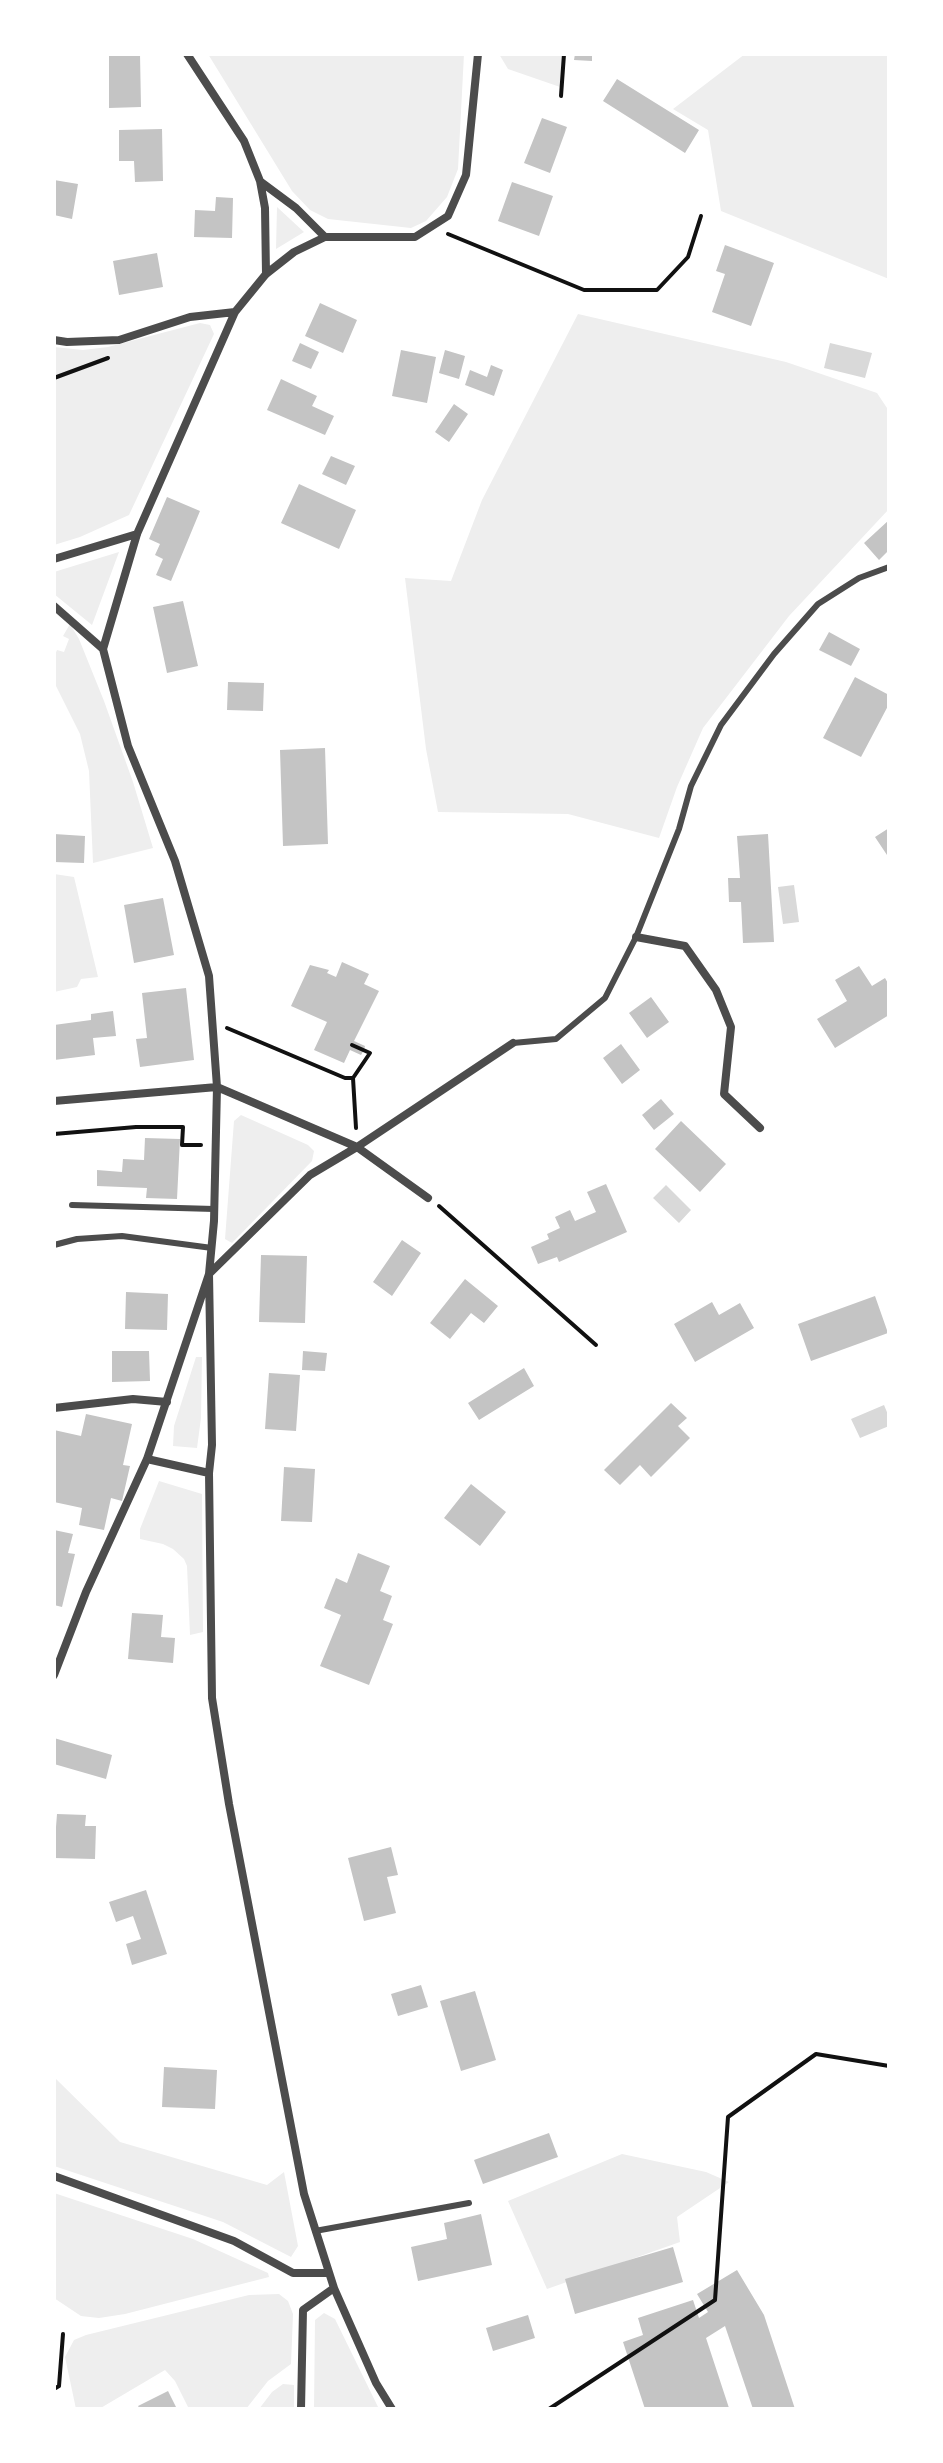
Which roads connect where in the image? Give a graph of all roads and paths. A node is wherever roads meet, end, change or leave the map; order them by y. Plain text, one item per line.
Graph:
1 (187, 54) edge
2 (478, 54) edge
3 (564, 54) edge
4 (561, 96) dead end
5 (260, 181) junction
6 (701, 216) dead end
7 (431, 227) junction
8 (325, 237) junction
9 (266, 274) junction
10 (235, 312) junction
11 (54, 340) edge
12 (137, 534) junction
13 (54, 559) edge
14 (889, 567) edge
15 (54, 606) edge
16 (103, 649) junction
17 (636, 937) junction
18 (212, 1021) junction
19 (513, 1043) joint
20 (352, 1045) dead end
21 (353, 1078) junction
22 (217, 1087) junction
23 (54, 1101) edge
24 (760, 1128) dead end
25 (54, 1134) edge
26 (215, 1144) junction
27 (357, 1147) junction
28 (428, 1198) joint
29 (72, 1205) dead end
30 (214, 1209) junction
31 (54, 1245) edge
32 (212, 1248) junction
33 (209, 1274) junction
34 (596, 1345) dead end
35 (167, 1402) junction
36 (54, 1408) edge
37 (147, 1459) junction
38 (209, 1473) junction
39 (54, 1675) edge
40 (889, 2066) edge
41 (54, 2176) edge
42 (469, 2203) dead end
43 (315, 2231) junction
44 (328, 2273) junction
45 (334, 2288) junction
46 (63, 2334) dead end
47 (54, 2389) edge
48 (301, 2409) edge
49 (392, 2409) edge
50 (549, 2409) edge

1 - 5 street
2 - 7 street
3 - 4 path
5 - 8 street
5 - 9 street
6 - 7 path
7 - 8 street
8 - 9 street
9 - 10 street
10 - 11 street
10 - 12 street
12 - 13 street
12 - 16 street
14 - 17 lane
15 - 16 street
16 - 18 street
17 - 19 lane
17 - 24 street
18 - 21 path
18 - 22 street
19 - 27 street
20 - 21 path
21 - 27 path
22 - 23 street
22 - 26 street
22 - 27 street
25 - 26 path
26 - 30 street
27 - 28 street
27 - 33 street
28 - 34 path
29 - 30 lane
30 - 32 street
31 - 32 lane
32 - 33 street
33 - 35 street
33 - 38 street
35 - 36 street
35 - 37 street
37 - 38 street
37 - 39 street
38 - 43 street
40 - 50 path
41 - 44 street
42 - 43 lane
43 - 44 street
44 - 45 street
45 - 48 street
45 - 49 street
46 - 47 path

